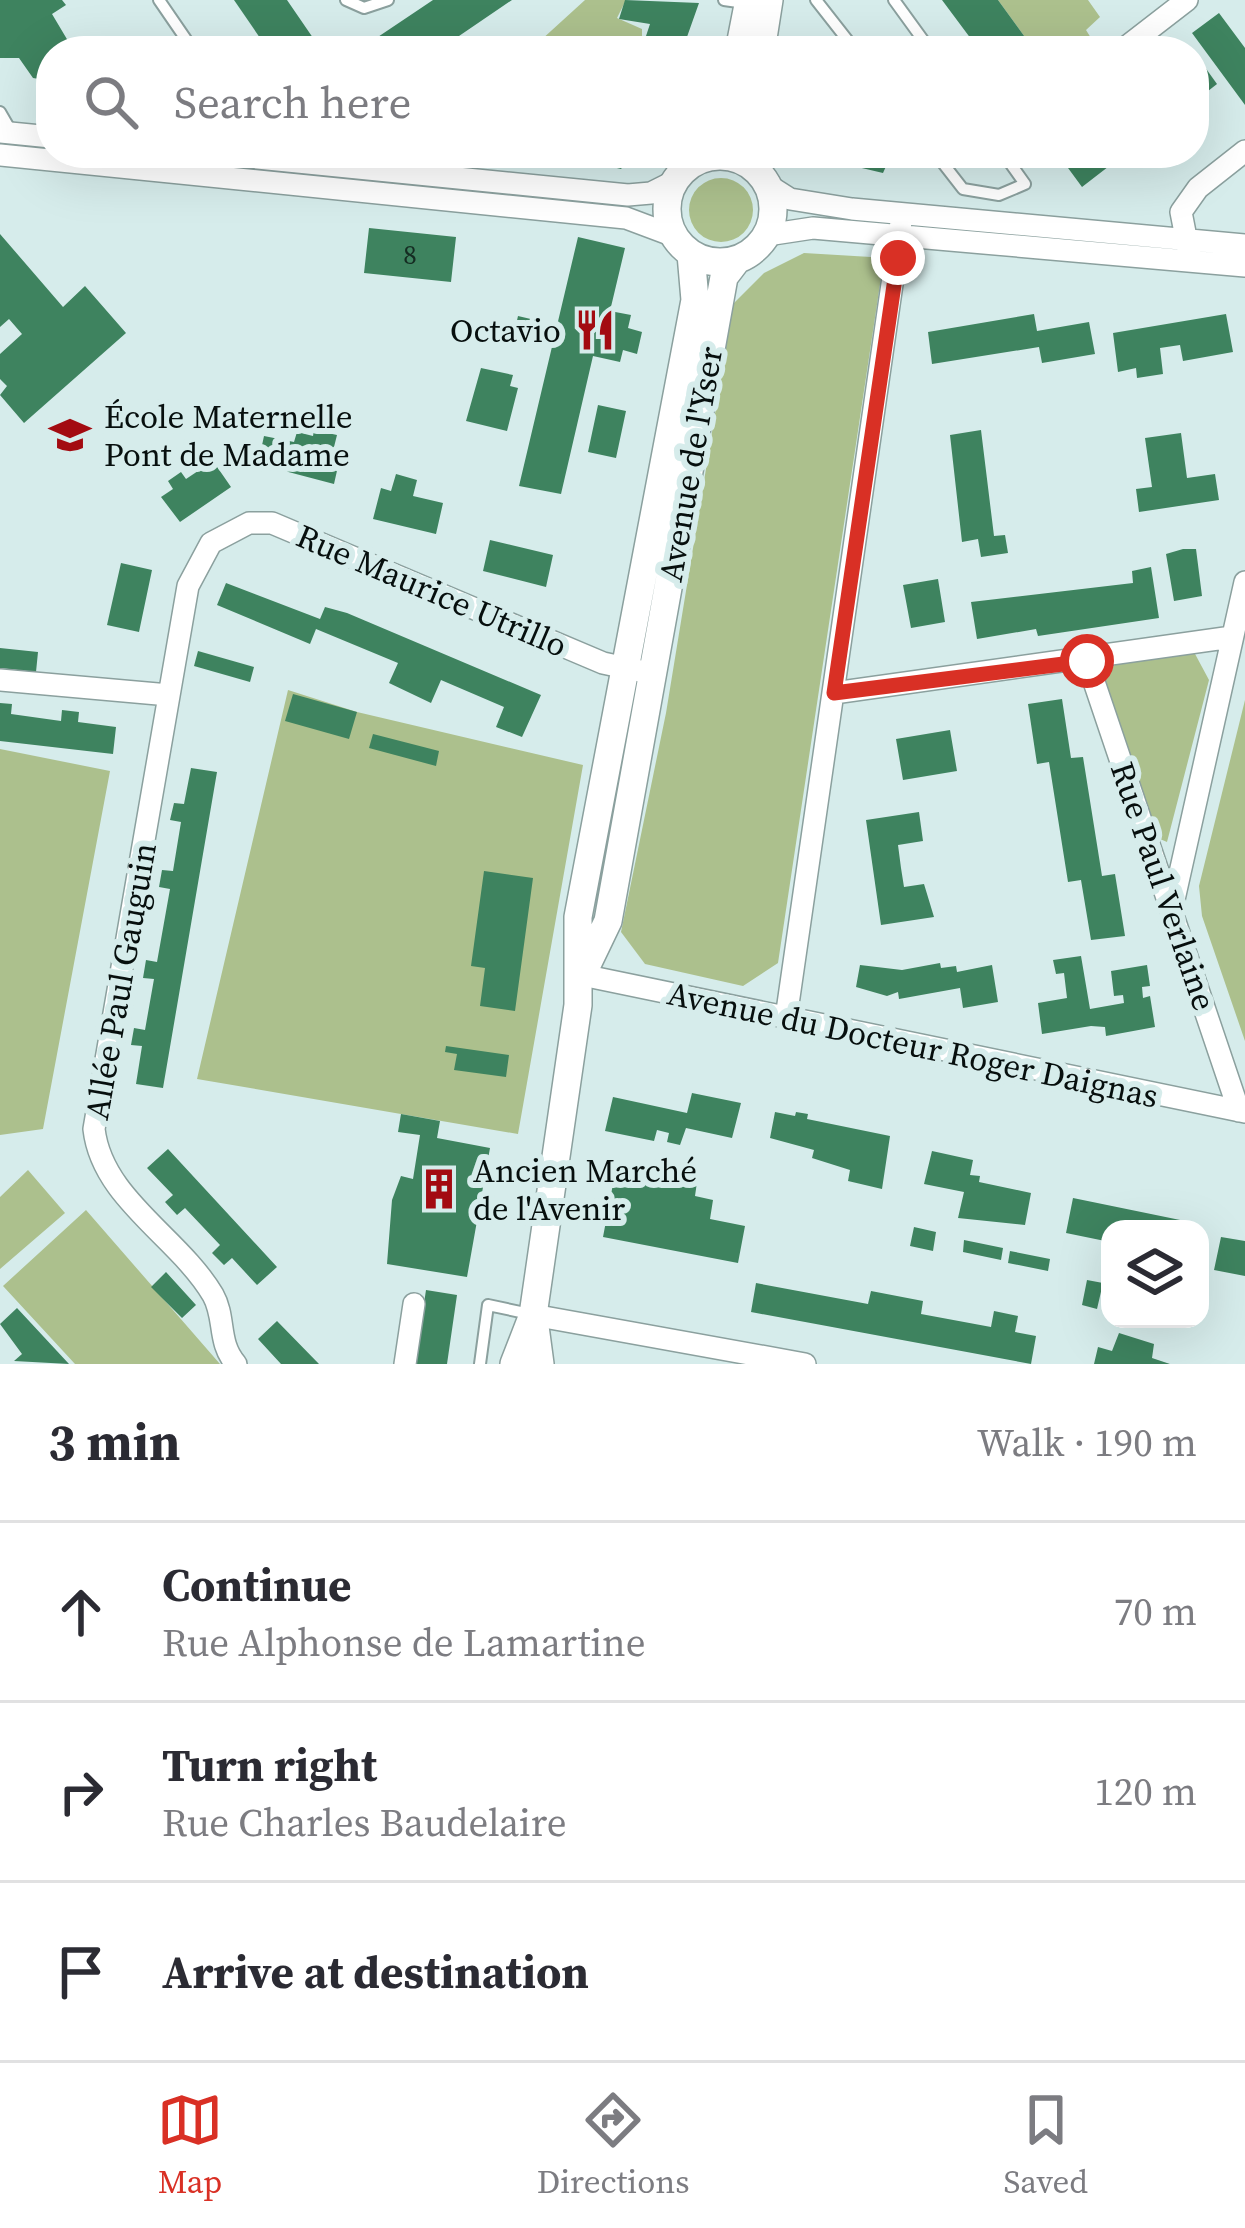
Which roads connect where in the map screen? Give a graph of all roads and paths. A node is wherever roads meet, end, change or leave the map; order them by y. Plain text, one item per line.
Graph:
1 (159, 0) edge
2 (346, 0) edge
3 (388, 0) edge
4 (816, 0) edge
5 (894, 0) edge
6 (1187, 0) edge
7 (748, 1) edge
8 (184, 36) edge
9 (742, 36) edge
10 (757, 36) edge
11 (844, 36) edge
12 (920, 36) edge
13 (1140, 36) edge
14 (0, 112) edge
15 (6, 133) edge
16 (36, 136) edge
17 (1245, 151) edge
18 (0, 155) edge
19 (36, 159) edge
20 (129, 168) edge
21 (358, 168) edge
22 (692, 168) edge
23 (756, 168) edge
24 (947, 168) edge
25 (1014, 168) edge
26 (675, 181) junction
27 (901, 226) junction
28 (767, 235) junction
29 (682, 245) junction
30 (1245, 245) edge
31 (1189, 250) junction
32 (737, 260) junction
33 (1245, 266) edge
34 (1245, 582) edge
35 (1232, 637) junction
36 (1087, 661) junction
37 (640, 671) junction
38 (0, 680) edge
39 (834, 693) junction
40 (169, 695) junction
41 (1172, 908) junction
42 (582, 975) junction
43 (786, 1018) junction
44 (1242, 1112) edge
45 (414, 1304) dead end
46 (533, 1315) junction
47 (702, 1354) edge
48 (236, 1364) edge
49 (405, 1364) edge
50 (480, 1364) edge
51 (514, 1364) edge
52 (541, 1364) edge
53 (805, 1364) edge

1 - 8 lane
2 - 3 lane
4 - 11 lane
5 - 12 lane
6 - 13 street
7 - 9 main road
7 - 10 main road
14 - 15 lane
15 - 16 street
17 - 31 street
18 - 19 street
20 - 29 street
21 - 26 street
22 - 26 main road
23 - 27 street
23 - 28 main road
24 - 25 lane
26 - 29 main road
27 - 28 street
27 - 31 street
27 - 39 street
28 - 32 main road
29 - 32 main road
29 - 37 main road, Avenue de l'Yser
30 - 31 street
31 - 33 street
32 - 37 main road, Avenue de l'Yser
34 - 35 street
35 - 36 street
35 - 41 street
36 - 39 street
36 - 41 street, Rue Paul Verlaine
37 - 40 street, Rue Maurice Utrillo
37 - 42 main road, Avenue de l'Yser
38 - 40 street
39 - 43 street
40 - 48 street, Allée Paul Gauguin
41 - 44 street, Rue Paul Verlaine
42 - 43 street, Avenue du Docteur Roger Daignas
42 - 46 main road, Avenue de l'Yser
43 - 44 street, Avenue du Docteur Roger Daignas
45 - 49 street
46 - 47 street
46 - 50 lane
46 - 51 main road, Avenue de l'Yser
46 - 52 main road, Avenue de l'Yser
47 - 53 street

